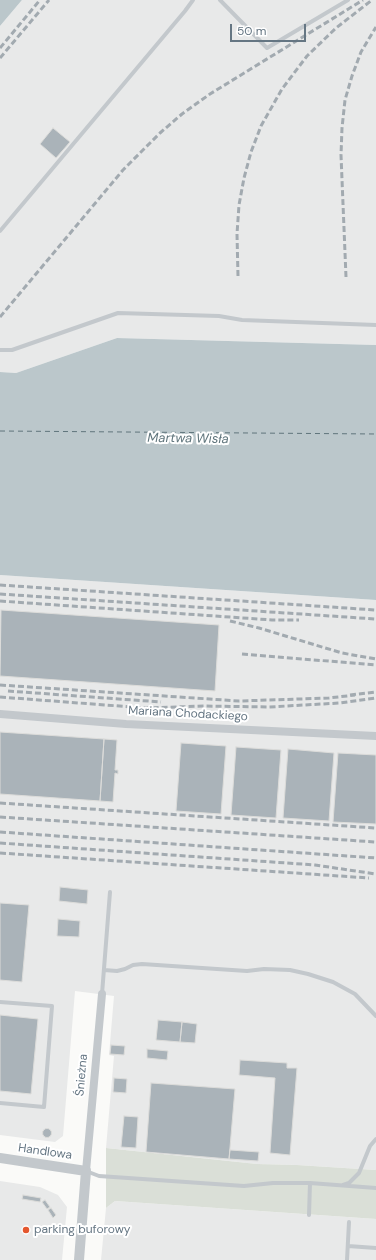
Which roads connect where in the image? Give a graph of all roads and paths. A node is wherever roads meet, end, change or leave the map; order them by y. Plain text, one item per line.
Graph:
1 (193, 0) edge
2 (220, 0) edge
3 (348, 0) edge
4 (0, 232) edge
5 (376, 325) edge
6 (0, 350) edge
7 (0, 714) edge
8 (376, 736) edge
9 (110, 892) dead end
10 (104, 970) junction
11 (102, 994) joint
12 (0, 1002) edge
13 (376, 1016) edge
14 (0, 1103) edge
15 (376, 1139) edge
16 (0, 1158) edge
17 (86, 1171) junction
18 (310, 1183) junction
19 (340, 1186) junction
20 (376, 1188) edge
21 (309, 1215) dead end
22 (349, 1222) dead end
23 (348, 1246) junction
24 (376, 1248) edge
25 (79, 1260) edge
26 (347, 1260) edge

1 - 4 lane
2 - 3 lane
5 - 6 lane
7 - 8 street, Mariana Chodackiego
9 - 10 lane, Śnieżna
10 - 11 lane, Śnieżna
10 - 13 lane
11 - 17 street, Śnieżna
12 - 14 lane
15 - 19 lane
16 - 17 street, Handlowa
17 - 18 lane
17 - 25 street, Śnieżna
18 - 19 lane
18 - 21 lane
19 - 20 lane
22 - 23 lane
23 - 24 lane
23 - 26 lane

